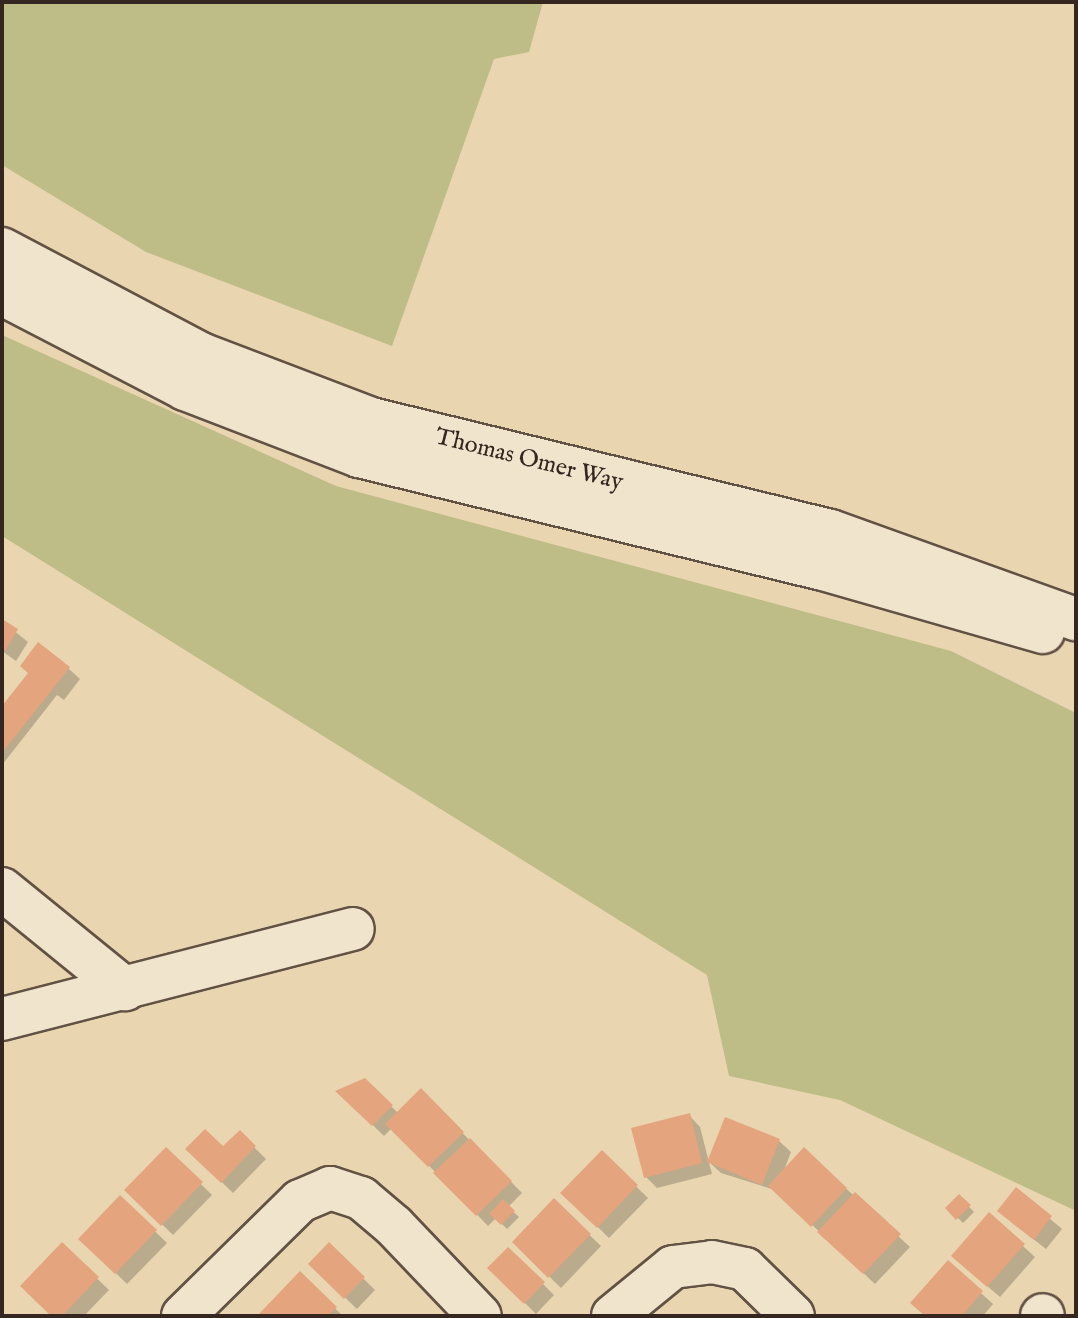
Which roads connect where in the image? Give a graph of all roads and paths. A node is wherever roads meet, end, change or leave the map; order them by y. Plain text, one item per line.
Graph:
1 (2, 249) edge
2 (2, 294) edge
3 (1076, 619) edge
4 (1076, 642) edge
5 (2, 889) edge
6 (353, 929) dead end
7 (125, 989) junction
8 (2, 1019) edge
9 (183, 1316) edge
10 (480, 1316) edge
11 (613, 1316) edge
12 (793, 1316) edge

1 - 3 street, Thomas Omer Way
2 - 4 street, Thomas Omer Way
5 - 7 street
6 - 7 street
7 - 8 street
9 - 10 street
11 - 12 street

